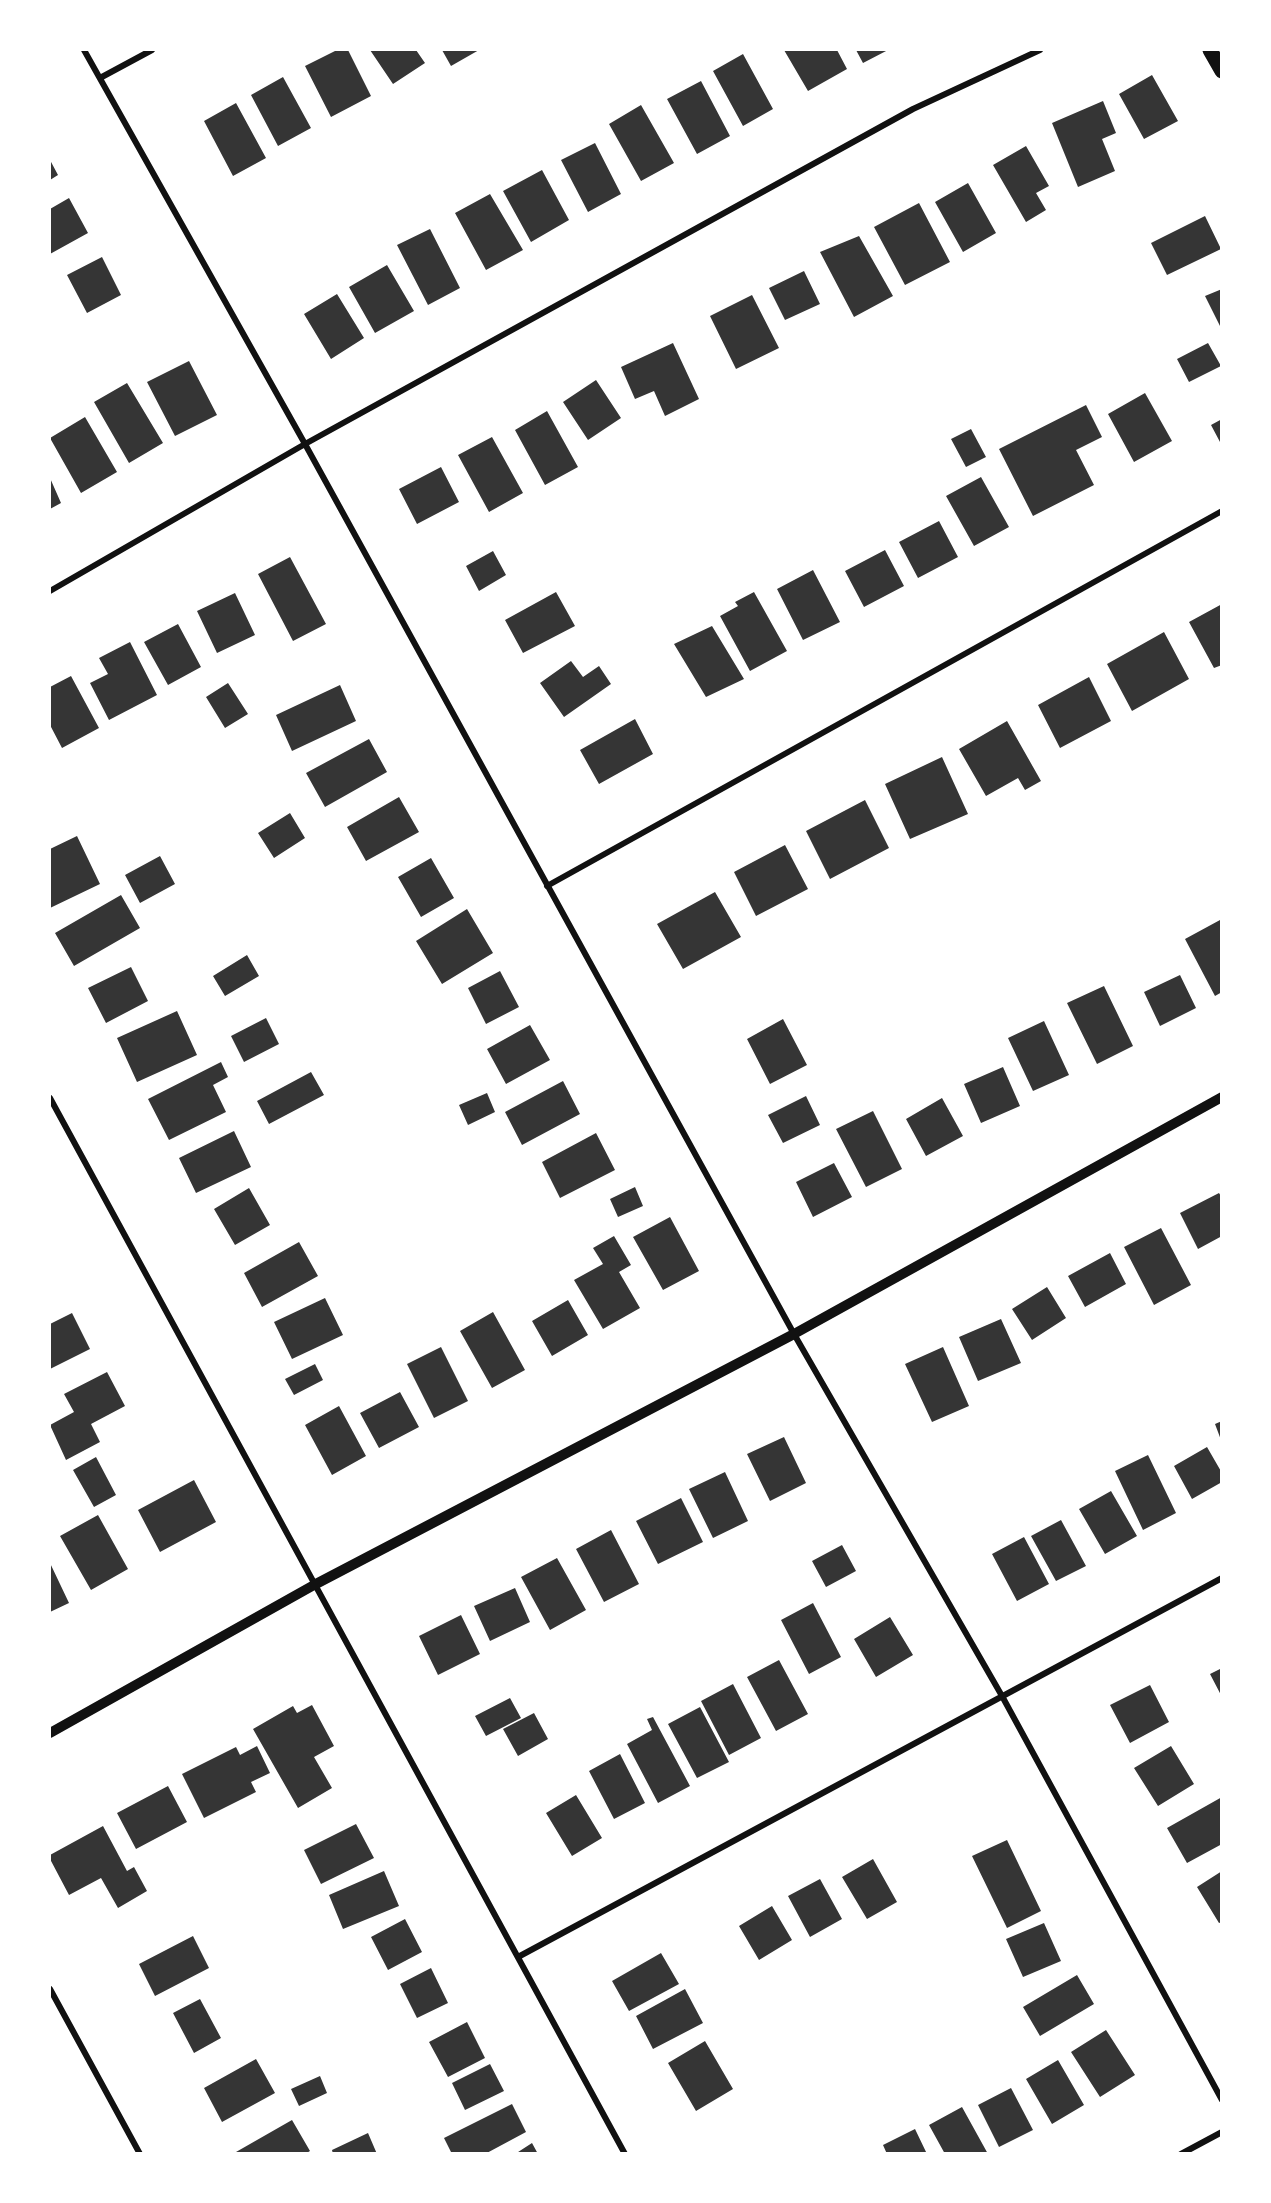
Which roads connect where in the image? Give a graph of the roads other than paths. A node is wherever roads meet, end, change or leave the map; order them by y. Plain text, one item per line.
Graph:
1 (84, 50) edge
2 (152, 50) edge
3 (1040, 50) edge
4 (1210, 50) edge
5 (1221, 71) edge
6 (100, 78) junction
7 (305, 444) junction
8 (1221, 511) edge
9 (50, 591) edge
10 (547, 886) junction
11 (1221, 1097) edge
12 (50, 1098) edge
13 (794, 1334) junction
14 (1221, 1578) edge
15 (314, 1585) junction
16 (1002, 1696) junction
17 (50, 1733) edge
18 (518, 1957) junction
19 (50, 1989) edge
20 (1221, 2100) edge
21 (1221, 2132) edge
22 (140, 2154) edge
23 (625, 2154) edge
24 (1181, 2154) edge

1 - 6 street
2 - 6 street
3 - 7 street
4 - 5 main road
6 - 7 street
7 - 9 street
7 - 10 street
8 - 10 street
10 - 13 street
11 - 13 street
12 - 15 street
13 - 15 street
13 - 16 street
14 - 16 street
15 - 17 street
15 - 18 street
16 - 18 street
16 - 20 street
18 - 23 street
19 - 22 street
21 - 24 street

